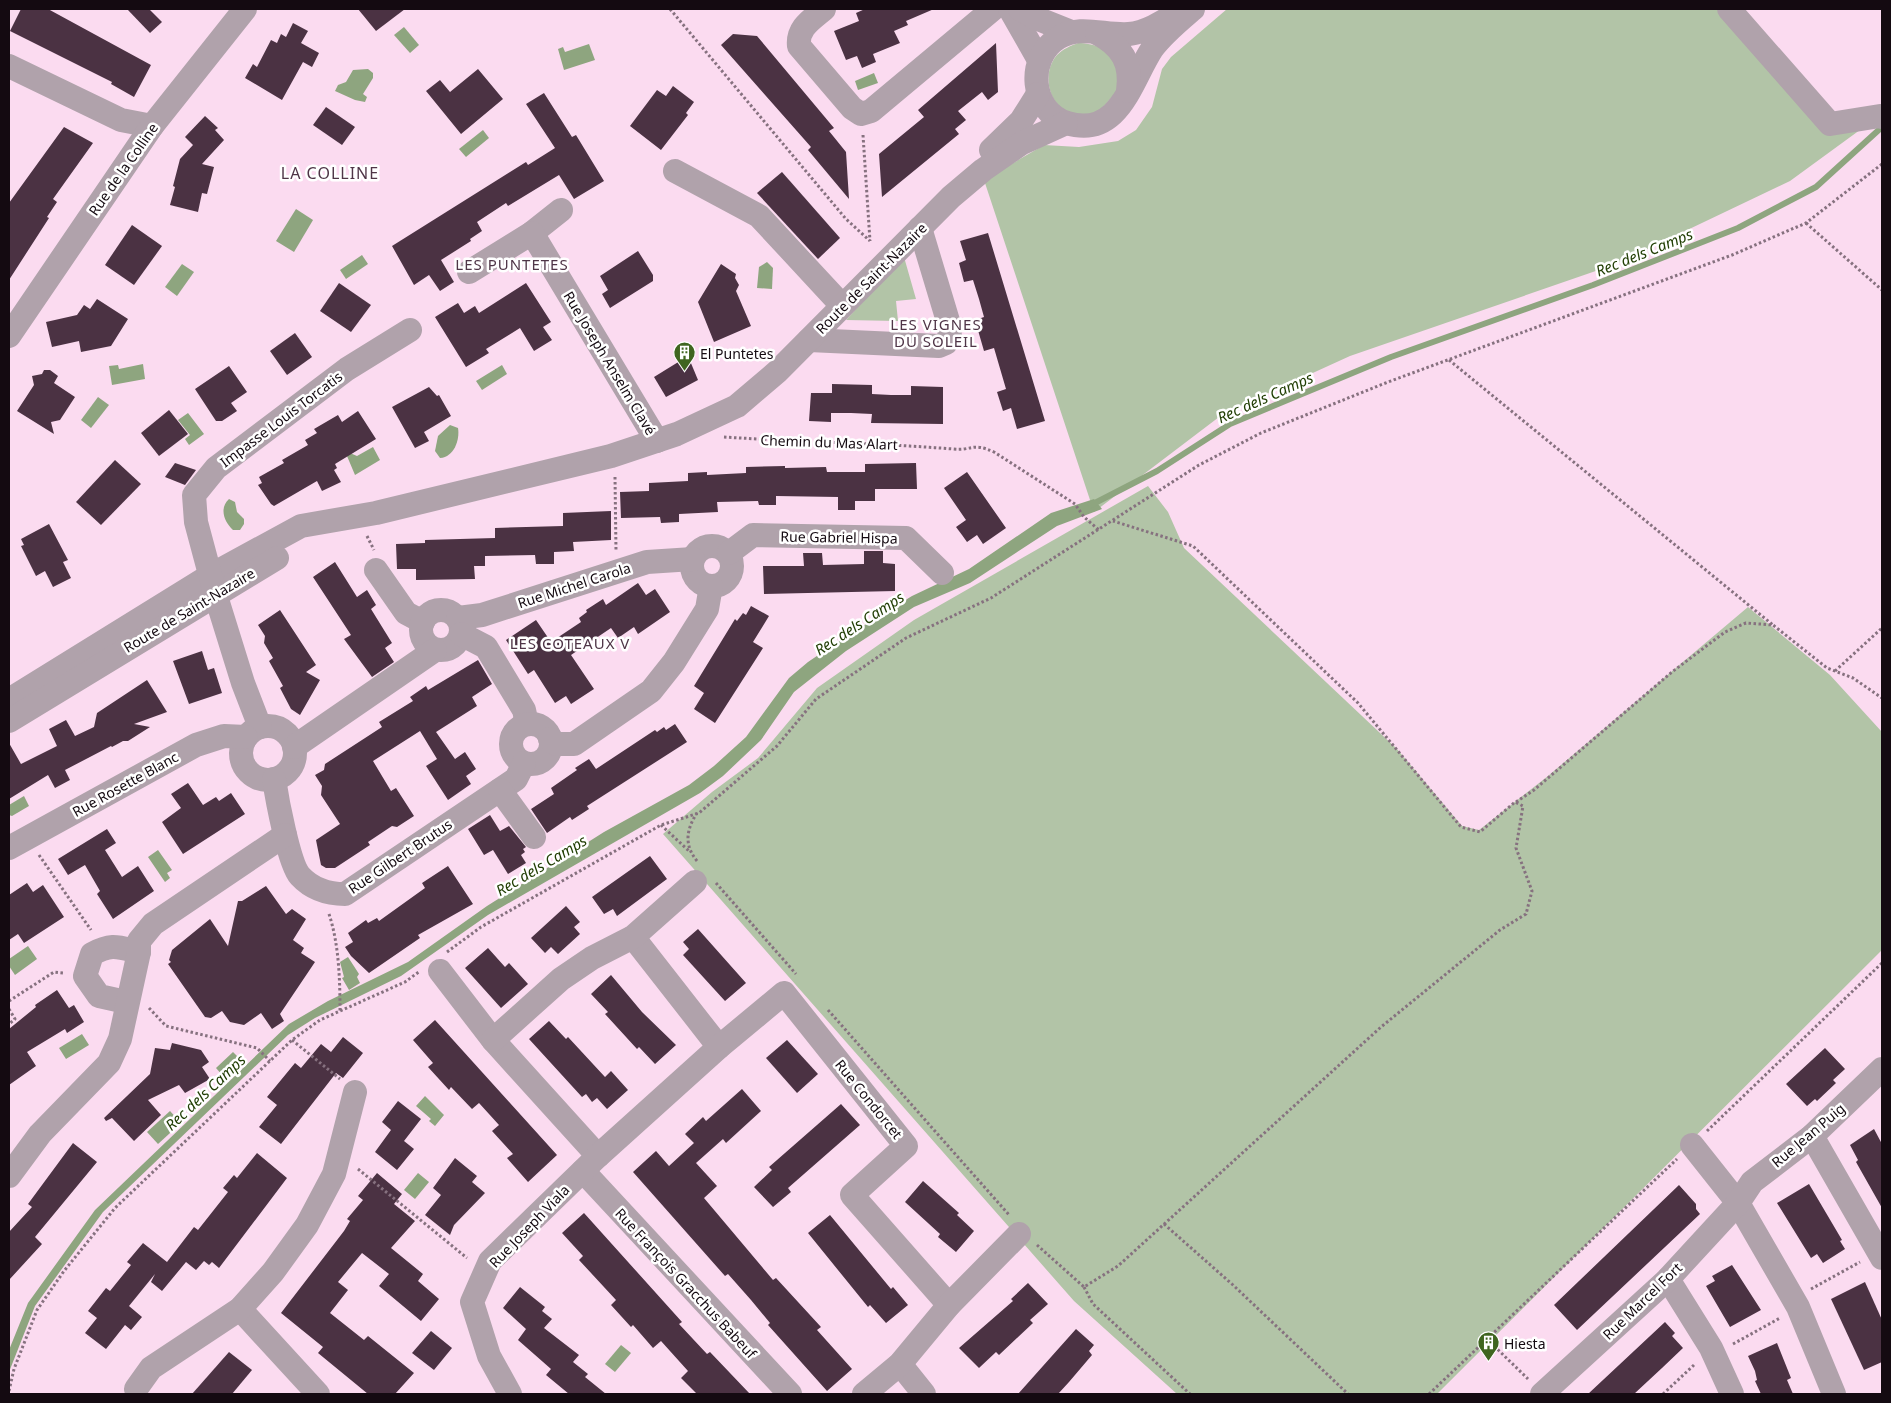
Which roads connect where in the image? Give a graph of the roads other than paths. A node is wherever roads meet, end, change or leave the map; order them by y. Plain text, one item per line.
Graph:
1 (245, 9) edge
2 (824, 9) edge
3 (993, 9) edge
4 (1010, 9) edge
5 (1020, 9) edge
6 (1184, 9) edge
7 (1193, 9) edge
8 (1729, 9) edge
9 (1071, 32) junction
10 (1097, 33) junction
11 (1039, 60) junction
12 (9, 66) edge
13 (1128, 91) junction
14 (1038, 94) junction
15 (1881, 116) edge
16 (1066, 123) junction
17 (152, 126) junction
18 (675, 171) dead end
19 (561, 210) dead end
20 (920, 228) junction
21 (532, 233) junction
22 (469, 272) dead end
23 (835, 298) junction
24 (16, 306) edge
25 (410, 330) dead end
26 (9, 336) edge
27 (809, 340) junction
28 (667, 438) junction
29 (729, 554) junction
30 (693, 559) junction
31 (376, 570) dead end
32 (942, 573) dead end
33 (213, 584) junction
34 (712, 586) junction
35 (423, 622) junction
36 (459, 626) junction
37 (435, 650) junction
38 (9, 700) edge
39 (9, 722) edge
40 (527, 724) junction
41 (253, 732) junction
42 (550, 739) junction
43 (294, 747) junction
44 (524, 763) junction
45 (274, 779) junction
46 (500, 790) junction
47 (285, 835) junction
48 (534, 838) dead end
49 (18, 843) edge
50 (703, 876) road end
51 (633, 937) junction
52 (139, 952) junction
53 (435, 965) road end
54 (128, 995) junction
55 (493, 1040) junction
56 (719, 1047) junction
57 (1882, 1069) edge
58 (355, 1092) road end
59 (650, 1111) joint
60 (1812, 1136) junction
61 (1692, 1145) road end
62 (590, 1163) junction
63 (9, 1176) edge
64 (1738, 1203) junction
65 (1022, 1234) road end
66 (1875, 1258) edge
67 (1668, 1279) junction
68 (949, 1305) junction
69 (240, 1309) junction
70 (900, 1364) junction
71 (136, 1389) dead end
72 (318, 1394) edge
73 (510, 1394) edge
74 (790, 1394) edge
75 (864, 1394) edge
76 (924, 1394) edge
77 (1543, 1394) edge
78 (1732, 1394) edge
79 (1834, 1394) edge

1 - 17 street, Rue de la Colline
2 - 3 street
4 - 11 street
5 - 9 street
6 - 10 street
7 - 13 street
8 - 15 street
9 - 10 street
9 - 11 street
10 - 13 street
11 - 14 street
12 - 17 street
13 - 16 street
14 - 16 street
14 - 23 street, Route de Saint-Nazaire
16 - 20 street, Route de Saint-Nazaire
17 - 24 street, Rue de la Colline
18 - 23 street
19 - 21 street
20 - 27 street, Route de Saint-Nazaire
20 - 27 street
21 - 22 street
21 - 28 street, Rue Joseph Anselm Clavé
23 - 28 street, Route de Saint-Nazaire
24 - 26 street, Rue de la Colline
25 - 33 street, Impasse Louis Torcatis
27 - 28 street, Route de Saint-Nazaire
28 - 33 street, Route de Saint-Nazaire
29 - 30 street
29 - 32 street, Rue Gabriel Hispa
29 - 34 street
30 - 34 street
30 - 36 street, Rue Michel Carola
31 - 35 street
33 - 38 street, Route de Saint-Nazaire
33 - 39 street, Route de Saint-Nazaire
33 - 41 street
34 - 42 street
35 - 36 street
35 - 37 street
36 - 37 street
36 - 40 street
37 - 43 street
40 - 42 street
40 - 44 street
41 - 43 street
41 - 45 street
41 - 49 street, Rue Rosette Blanc
42 - 44 street
43 - 45 street
44 - 46 street, Rue Gilbert Brutus
45 - 47 street, Rue Gilbert Brutus
46 - 47 street, Rue Gilbert Brutus
46 - 48 street
47 - 52 street
50 - 51 street
51 - 55 street
51 - 56 street
52 - 54 street
52 - 54 street
53 - 55 street, Rue François Gracchus Babeuf
54 - 63 street
55 - 62 street, Rue François Gracchus Babeuf
56 - 59 street, Rue Condorcet
56 - 68 street, Rue Condorcet
57 - 60 street, Rue Jean Puig
58 - 69 street
59 - 62 street, Rue Joseph Viala
60 - 64 street, Rue Jean Puig
60 - 66 street
61 - 64 street
62 - 73 street, Rue Joseph Viala
62 - 74 street, Rue François Gracchus Babeuf
64 - 67 street, Rue Marcel Fort
64 - 79 street
65 - 68 street
67 - 77 street, Rue Marcel Fort
67 - 78 street
68 - 70 street
69 - 71 street
69 - 72 street
70 - 75 street
70 - 76 street

